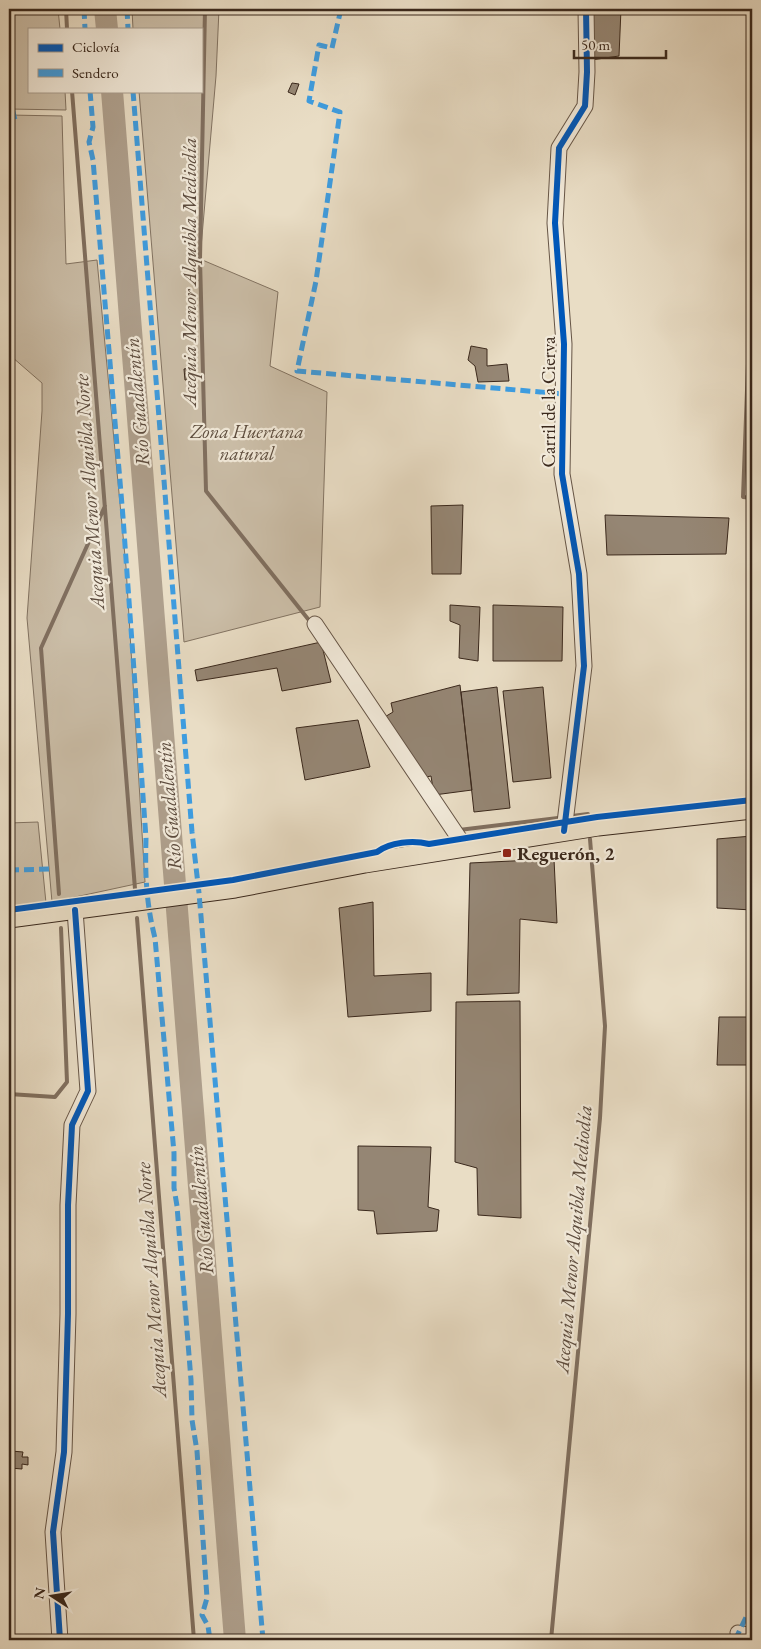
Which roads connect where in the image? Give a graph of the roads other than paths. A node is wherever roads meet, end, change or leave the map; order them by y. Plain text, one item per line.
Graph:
1 (586, 9) edge
2 (314, 624) dead end
3 (752, 809) edge
4 (564, 831) junction
5 (465, 847) junction
6 (75, 910) junction
7 (9, 918) edge
8 (60, 1640) edge

1 - 4 street, Carril de la Cierva
2 - 5 street
3 - 4 main road
4 - 5 main road
5 - 6 main road
6 - 7 main road
6 - 8 street

